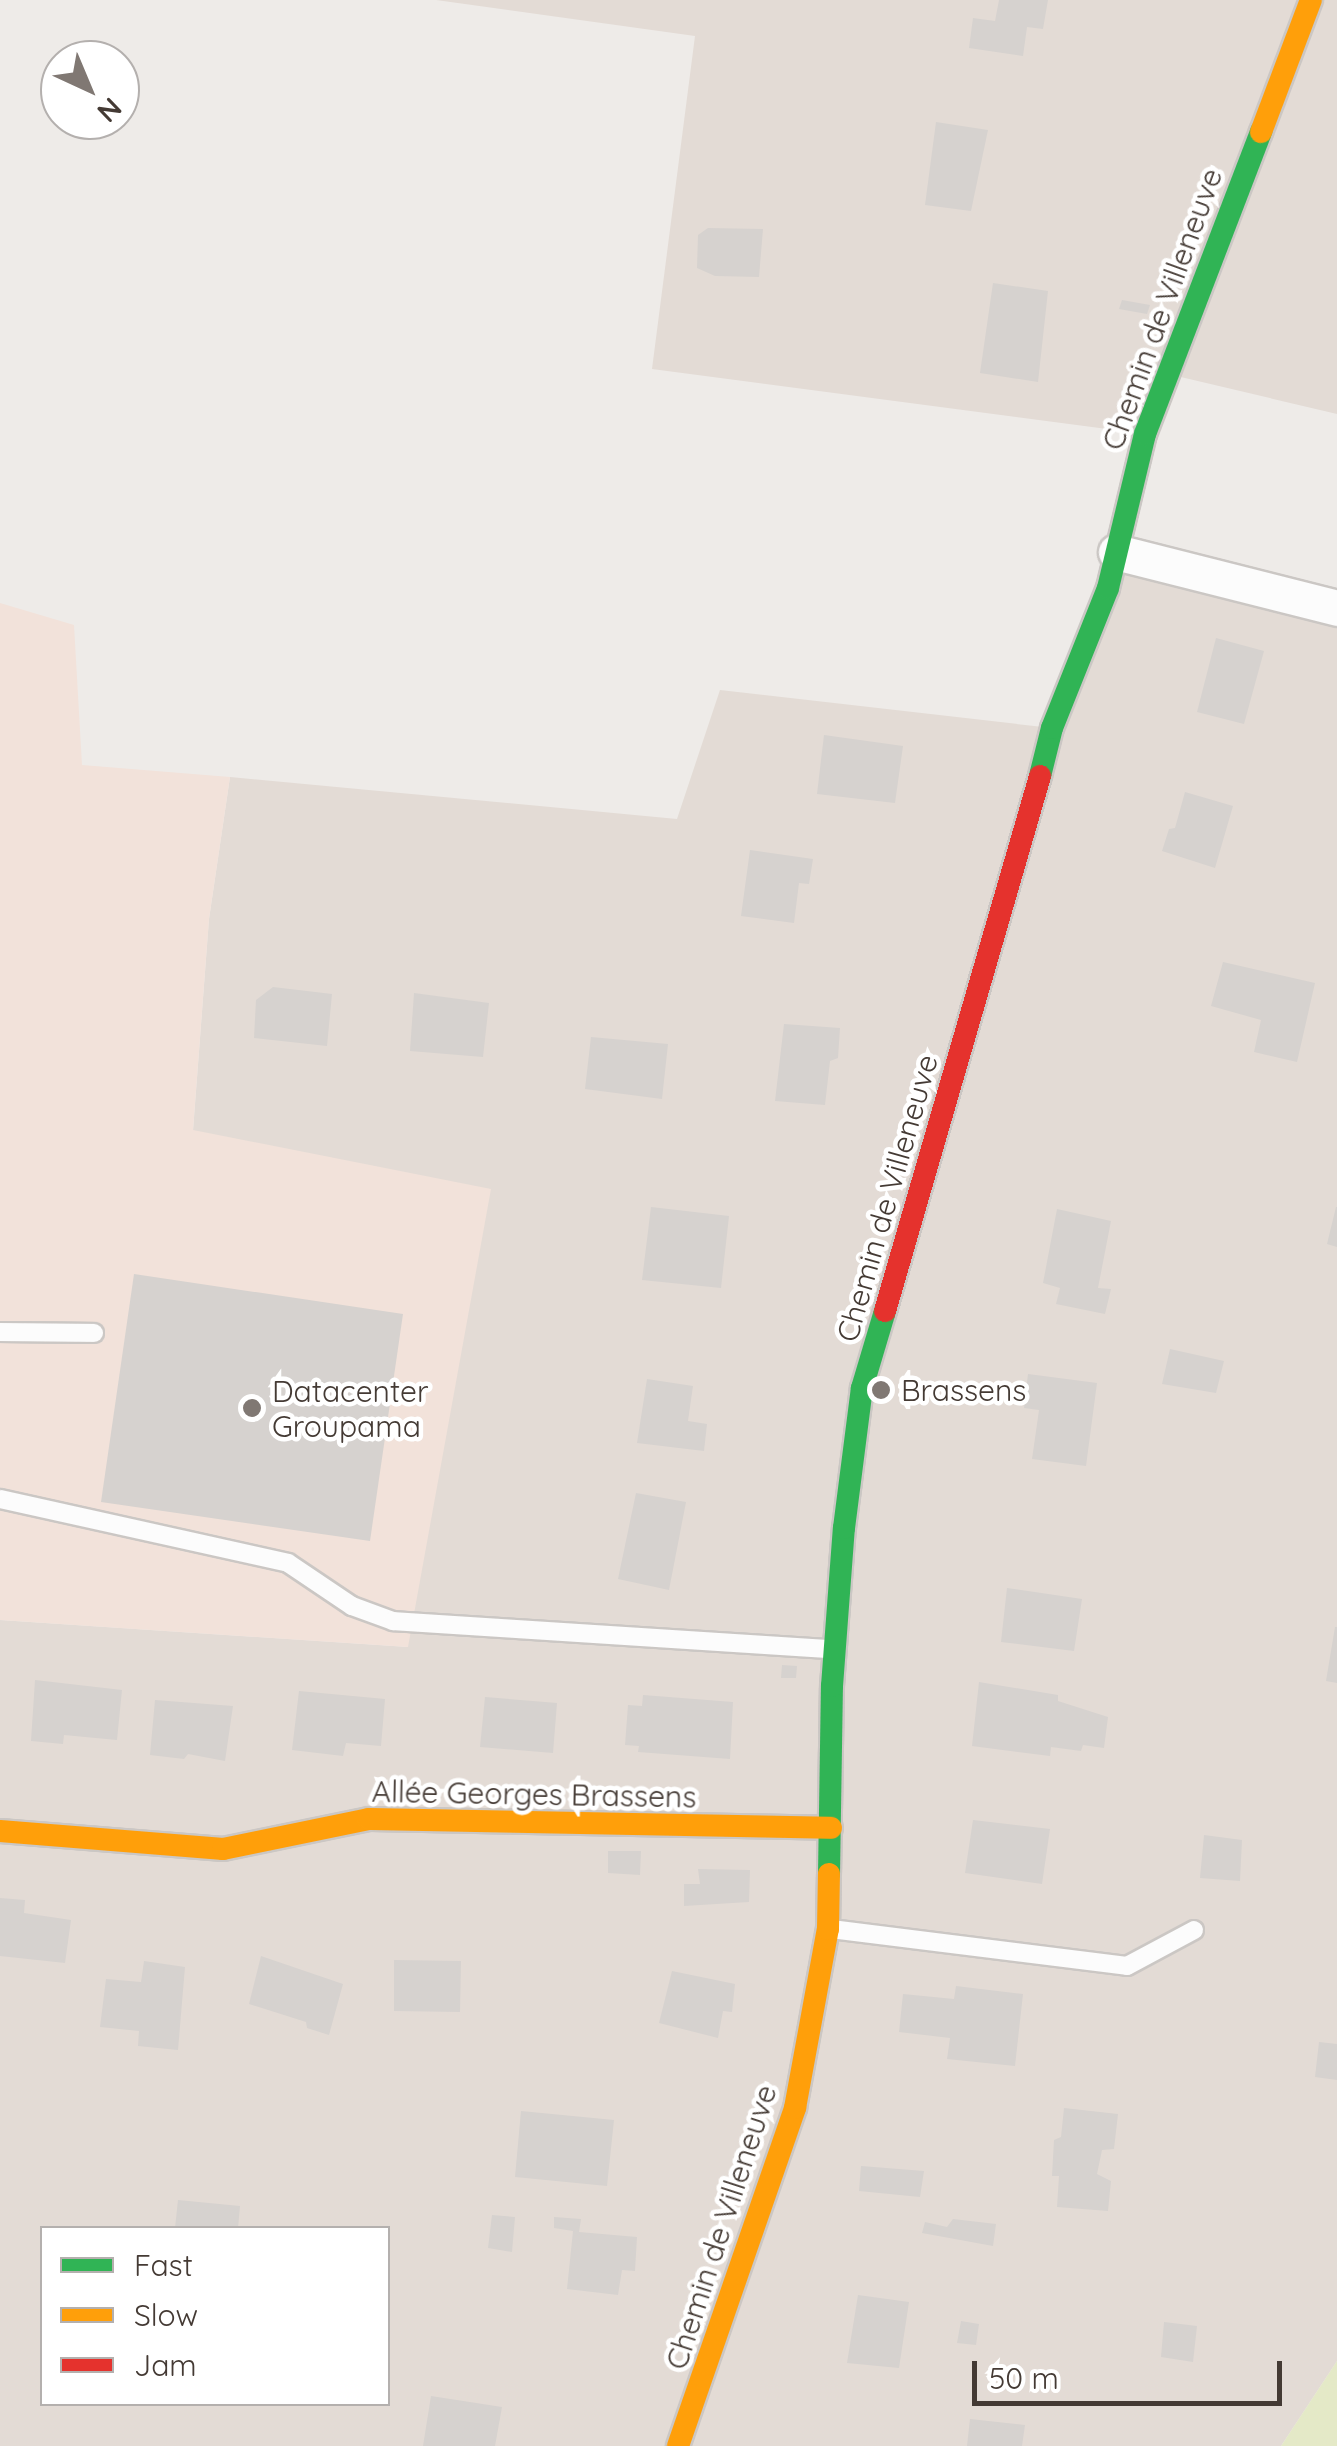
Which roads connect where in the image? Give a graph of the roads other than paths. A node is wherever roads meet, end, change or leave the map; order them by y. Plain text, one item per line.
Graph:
1 (1311, 0) edge
2 (1116, 552) junction
3 (1337, 608) edge
4 (0, 1332) edge
5 (94, 1333) dead end
6 (0, 1499) edge
7 (835, 1649) junction
8 (831, 1828) junction
9 (0, 1831) edge
10 (828, 1929) junction
11 (1194, 1930) dead end
12 (678, 2446) edge

1 - 2 street, Chemin de Villeneuve
2 - 3 street
2 - 7 street, Chemin de Villeneuve
4 - 5 lane
6 - 7 lane
7 - 8 street, Chemin de Villeneuve
8 - 9 street, Allée Georges Brassens
8 - 10 street, Chemin de Villeneuve
10 - 11 lane
10 - 12 street, Chemin de Villeneuve

